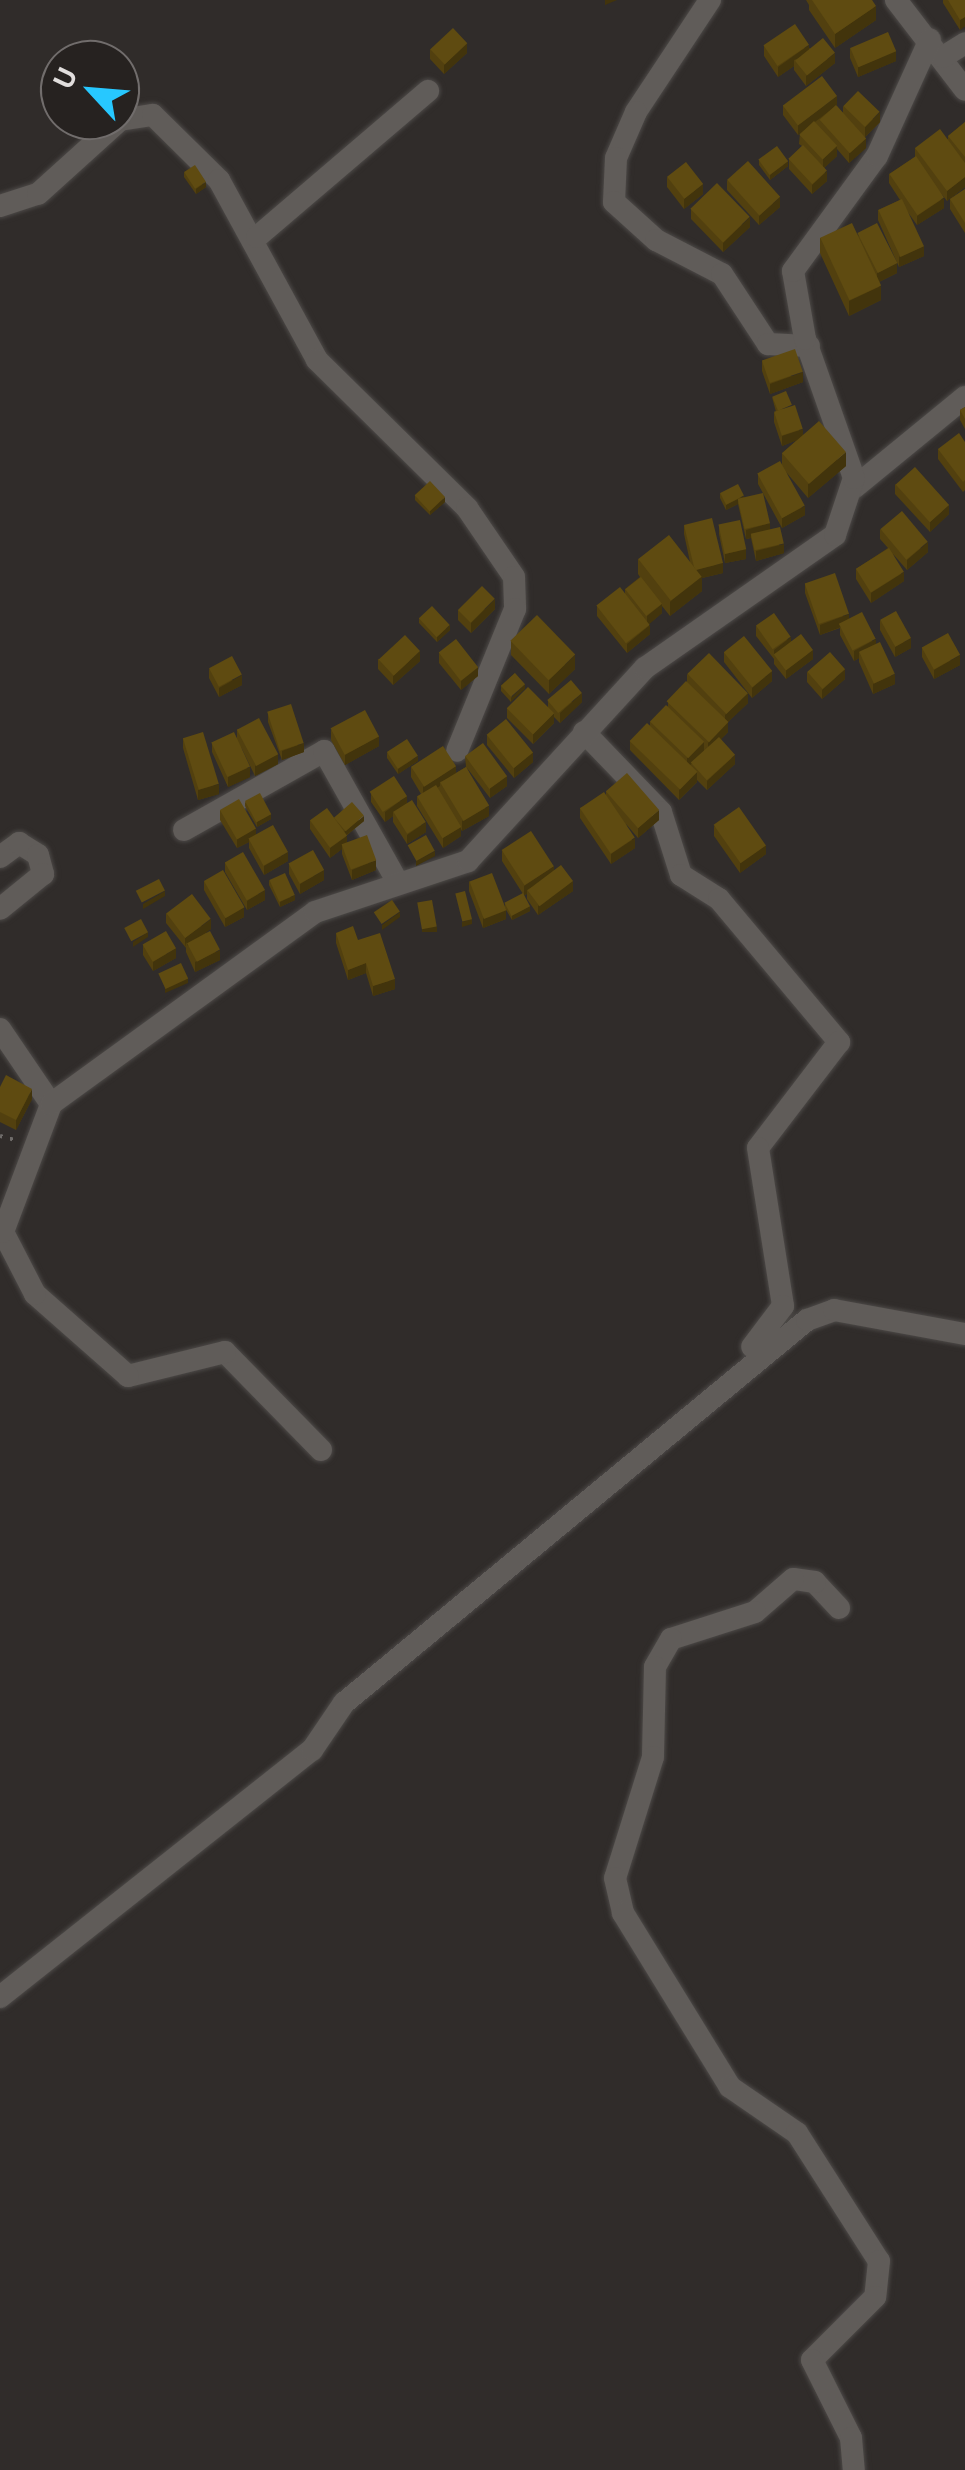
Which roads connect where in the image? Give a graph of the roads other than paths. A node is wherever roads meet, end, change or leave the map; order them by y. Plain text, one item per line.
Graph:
1 (710, 0) edge
2 (896, 0) edge
3 (965, 43) edge
4 (936, 48) junction
5 (965, 90) edge
6 (428, 91) dead end
7 (140, 111) edge
8 (98, 140) edge
9 (0, 206) edge
10 (257, 237) junction
11 (809, 346) junction
12 (965, 398) edge
13 (855, 487) junction
14 (584, 732) junction
15 (456, 751) dead end
16 (184, 830) dead end
17 (0, 857) edge
18 (398, 883) junction
19 (0, 909) edge
20 (0, 1028) edge
21 (51, 1104) junction
22 (2, 1243) edge
23 (965, 1334) edge
24 (731, 1386) junction
25 (321, 1450) dead end
26 (838, 1608) dead end
27 (0, 1997) edge
28 (854, 2470) edge

1 - 11 street
2 - 4 street
3 - 4 street
4 - 5 street
4 - 11 street
6 - 10 street
7 - 10 street
8 - 9 street
10 - 15 street
11 - 13 street
12 - 13 street
13 - 14 street
14 - 18 street
14 - 24 street
16 - 18 street
17 - 19 street
18 - 21 street
20 - 21 street
21 - 22 street
22 - 25 street
23 - 24 street
24 - 27 street
26 - 28 street

